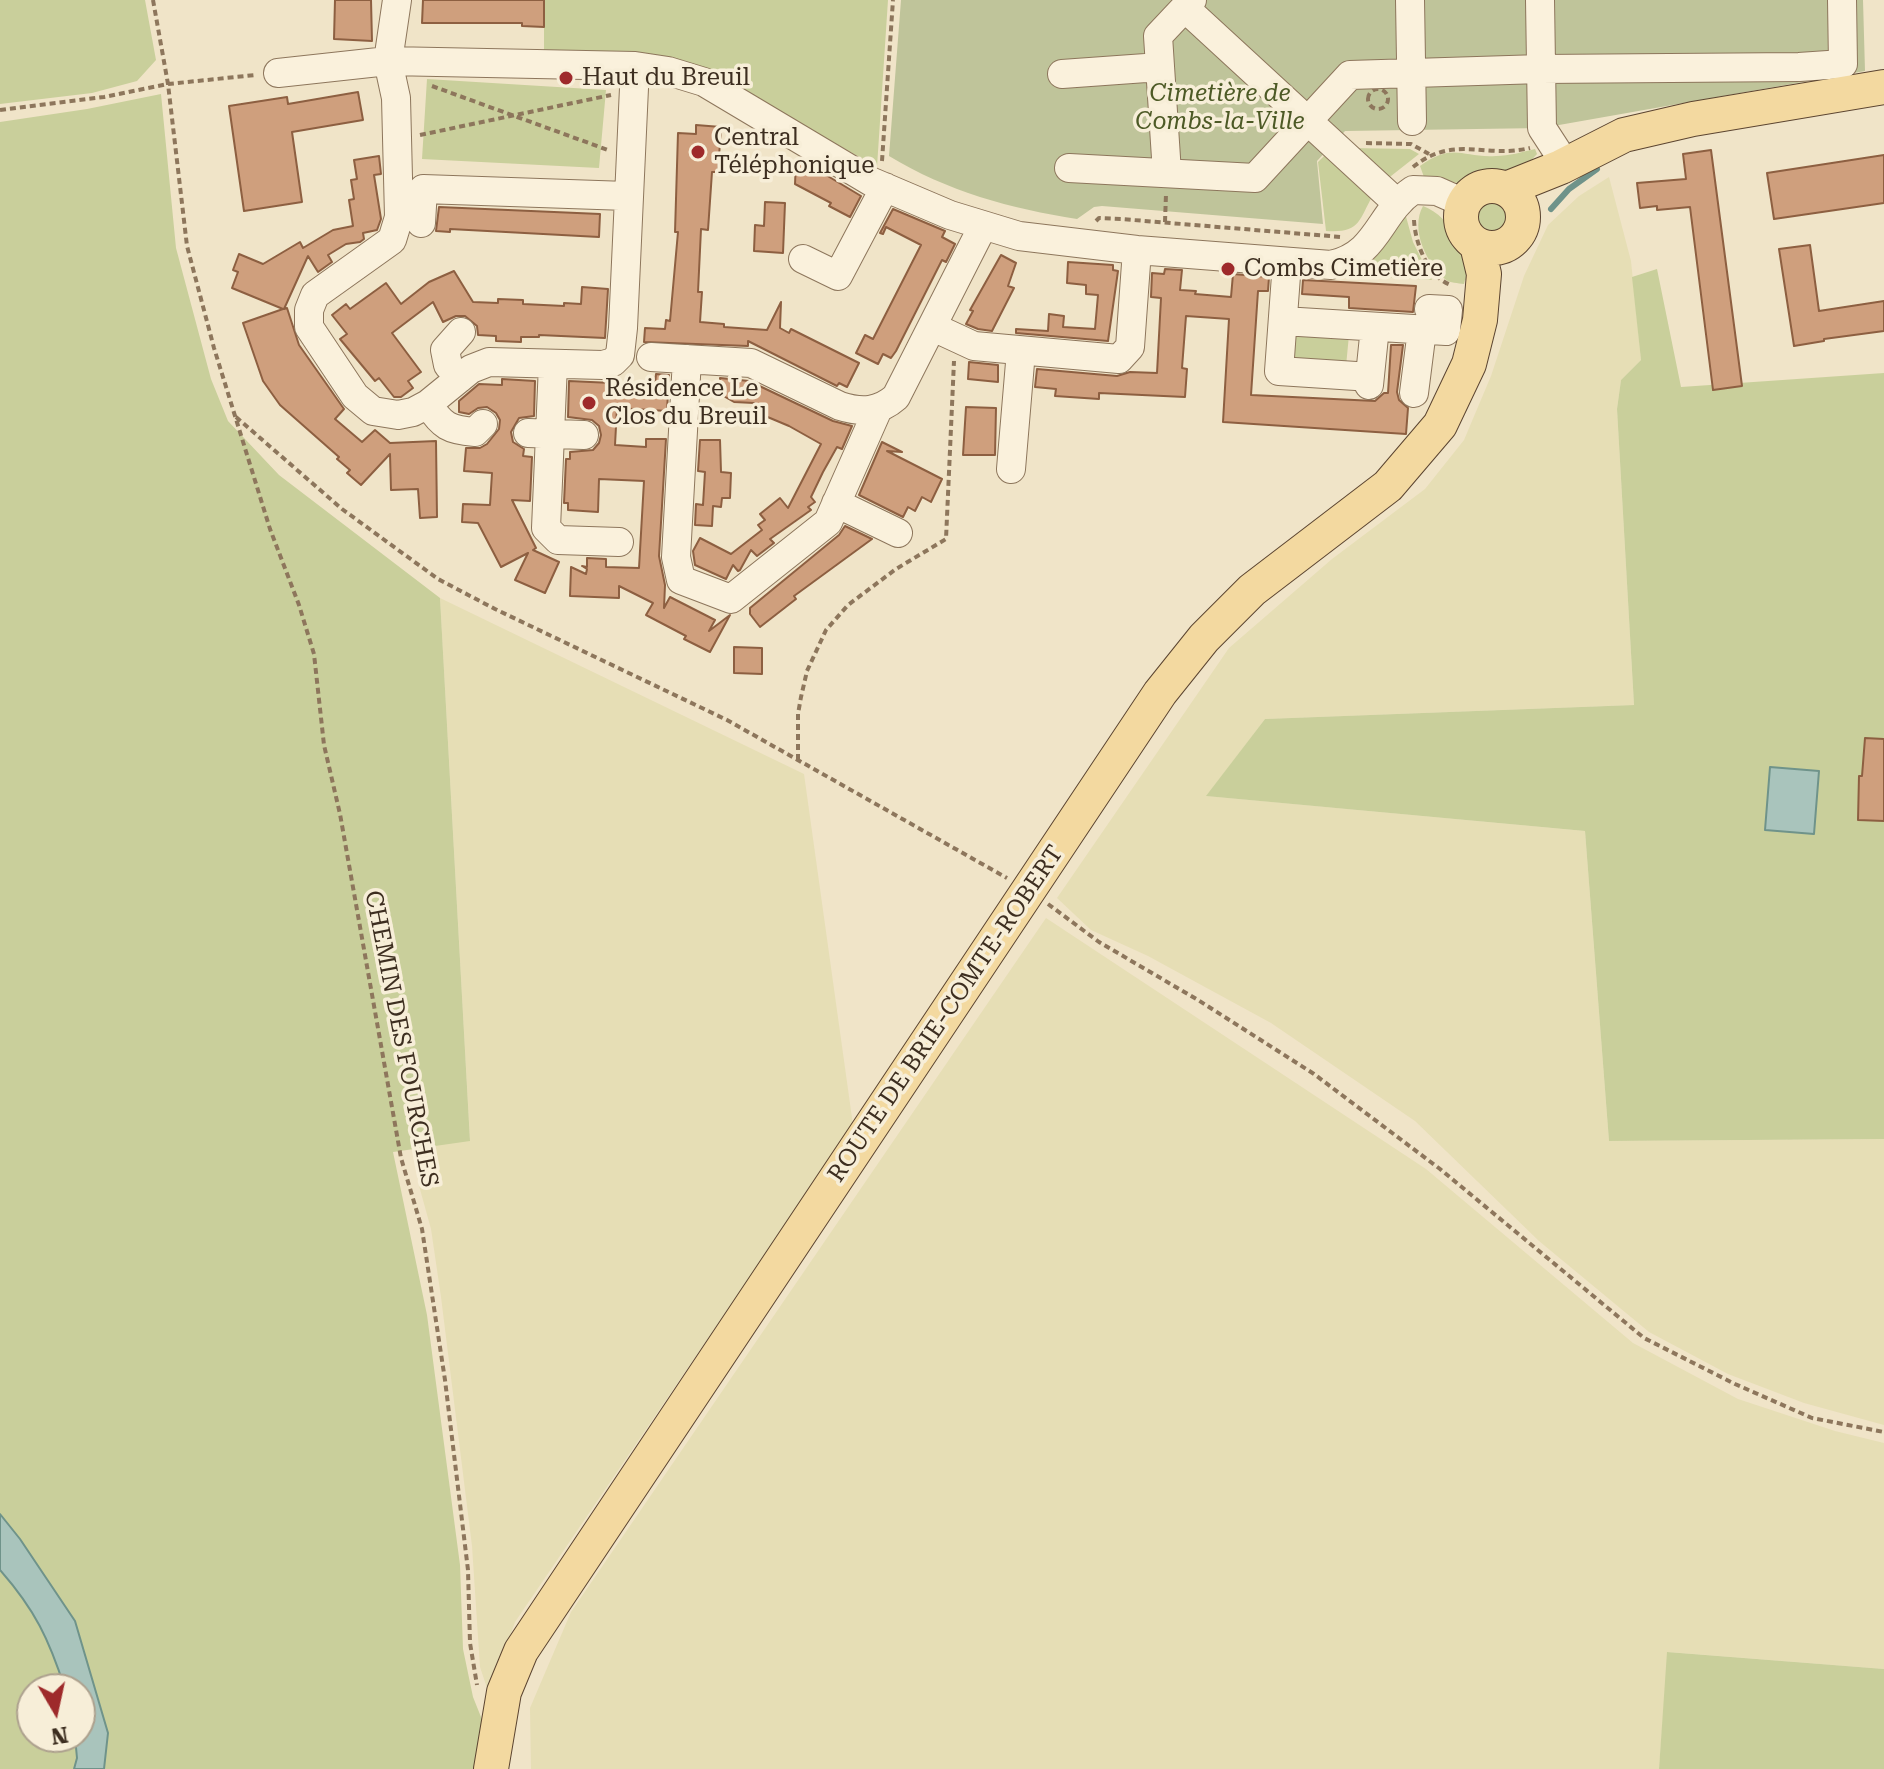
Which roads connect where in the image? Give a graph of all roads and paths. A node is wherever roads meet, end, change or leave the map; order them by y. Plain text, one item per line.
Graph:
1 (153, 0) edge
2 (397, 0) edge
3 (893, 0) edge
4 (1410, 0) edge
5 (1540, 0) edge
6 (1842, 0) edge
7 (1189, 4) edge
8 (388, 61) junction
9 (1160, 67) junction
10 (1745, 68) junction
11 (1541, 69) junction
12 (278, 73) joint
13 (1411, 73) junction
14 (1062, 74) dead end
15 (634, 78) junction
16 (168, 84) junction
17 (429, 86) dead end
18 (1884, 87) edge
19 (0, 110) edge
20 (1747, 110) junction
21 (513, 115) junction
22 (1308, 121) junction
23 (1412, 121) dead end
24 (397, 140) junction
25 (1336, 147) junction
26 (1429, 154) junction
27 (629, 158) junction
28 (1560, 158) junction
29 (1069, 168) dead end
30 (1167, 173) junction
31 (878, 184) junction
32 (1402, 189) junction
33 (627, 196) junction
34 (1464, 203) junction
35 (1515, 213) junction
36 (421, 223) dead end
37 (1092, 225) dead end
38 (983, 226) junction
39 (1353, 235) dead end
40 (1477, 245) junction
41 (1137, 250) junction
42 (803, 259) dead end
43 (1287, 262) junction
44 (1455, 286) dead end
45 (1480, 320) junction
46 (1283, 321) junction
47 (1375, 327) junction
48 (461, 332) dead end
49 (944, 332) junction
50 (1021, 351) junction
51 (651, 357) dead end
52 (687, 359) junction
53 (553, 364) junction
54 (460, 378) junction
55 (1414, 393) dead end
56 (428, 404) junction
57 (878, 409) junction
58 (236, 417) junction
59 (483, 424) dead end
60 (539, 434) junction
61 (584, 435) dead end
62 (1011, 469) dead end
63 (836, 503) junction
64 (898, 533) dead end
65 (619, 542) dead end
66 (798, 760) junction
67 (1029, 890) junction
68 (1884, 1432) edge
69 (477, 1686) dead end
70 (491, 1769) edge

1 - 16 path, CHEMIN DES FOURCHES
2 - 8 street
3 - 31 path
4 - 13 street
5 - 11 street
6 - 10 street
7 - 9 street
7 - 22 street
8 - 12 street
8 - 15 street
8 - 24 street
9 - 14 street
9 - 30 street
10 - 11 street
10 - 20 street
11 - 13 street
11 - 28 street
12 - 16 path
13 - 22 street
13 - 23 street
15 - 21 path
15 - 27 street
15 - 31 street
16 - 19 path
16 - 58 path, CHEMIN DES FOURCHES
17 - 21 path
18 - 20 main road
20 - 28 main road
21 - 24 path
21 - 27 path
22 - 25 street
22 - 30 street
24 - 56 street
25 - 26 path
25 - 32 street
26 - 28 path
26 - 32 path
27 - 33 street
28 - 35 main road
29 - 30 street
31 - 38 street
31 - 42 street
32 - 34 street
32 - 43 street
32 - 44 path
33 - 36 street
33 - 53 street
34 - 35 main road
34 - 40 main road
35 - 40 main road
35 - 45 main road, ROUTE DE BRIE-COMTE-ROBERT
37 - 39 path
38 - 41 street
38 - 49 street
40 - 45 main road, ROUTE DE BRIE-COMTE-ROBERT
41 - 43 street
41 - 50 street
43 - 46 street
45 - 67 main road, ROUTE DE BRIE-COMTE-ROBERT
46 - 47 street
46 - 47 street
47 - 55 street
48 - 54 street
49 - 50 street
49 - 57 street
49 - 66 path
50 - 62 street
51 - 52 street
52 - 57 street
52 - 63 street
53 - 54 street
53 - 60 street
54 - 56 street
56 - 59 street
57 - 63 street
58 - 66 path
58 - 69 path, CHEMIN DES FOURCHES
60 - 61 street
60 - 65 street
63 - 64 street
66 - 67 path
67 - 68 path
67 - 70 main road, ROUTE DE BRIE-COMTE-ROBERT

